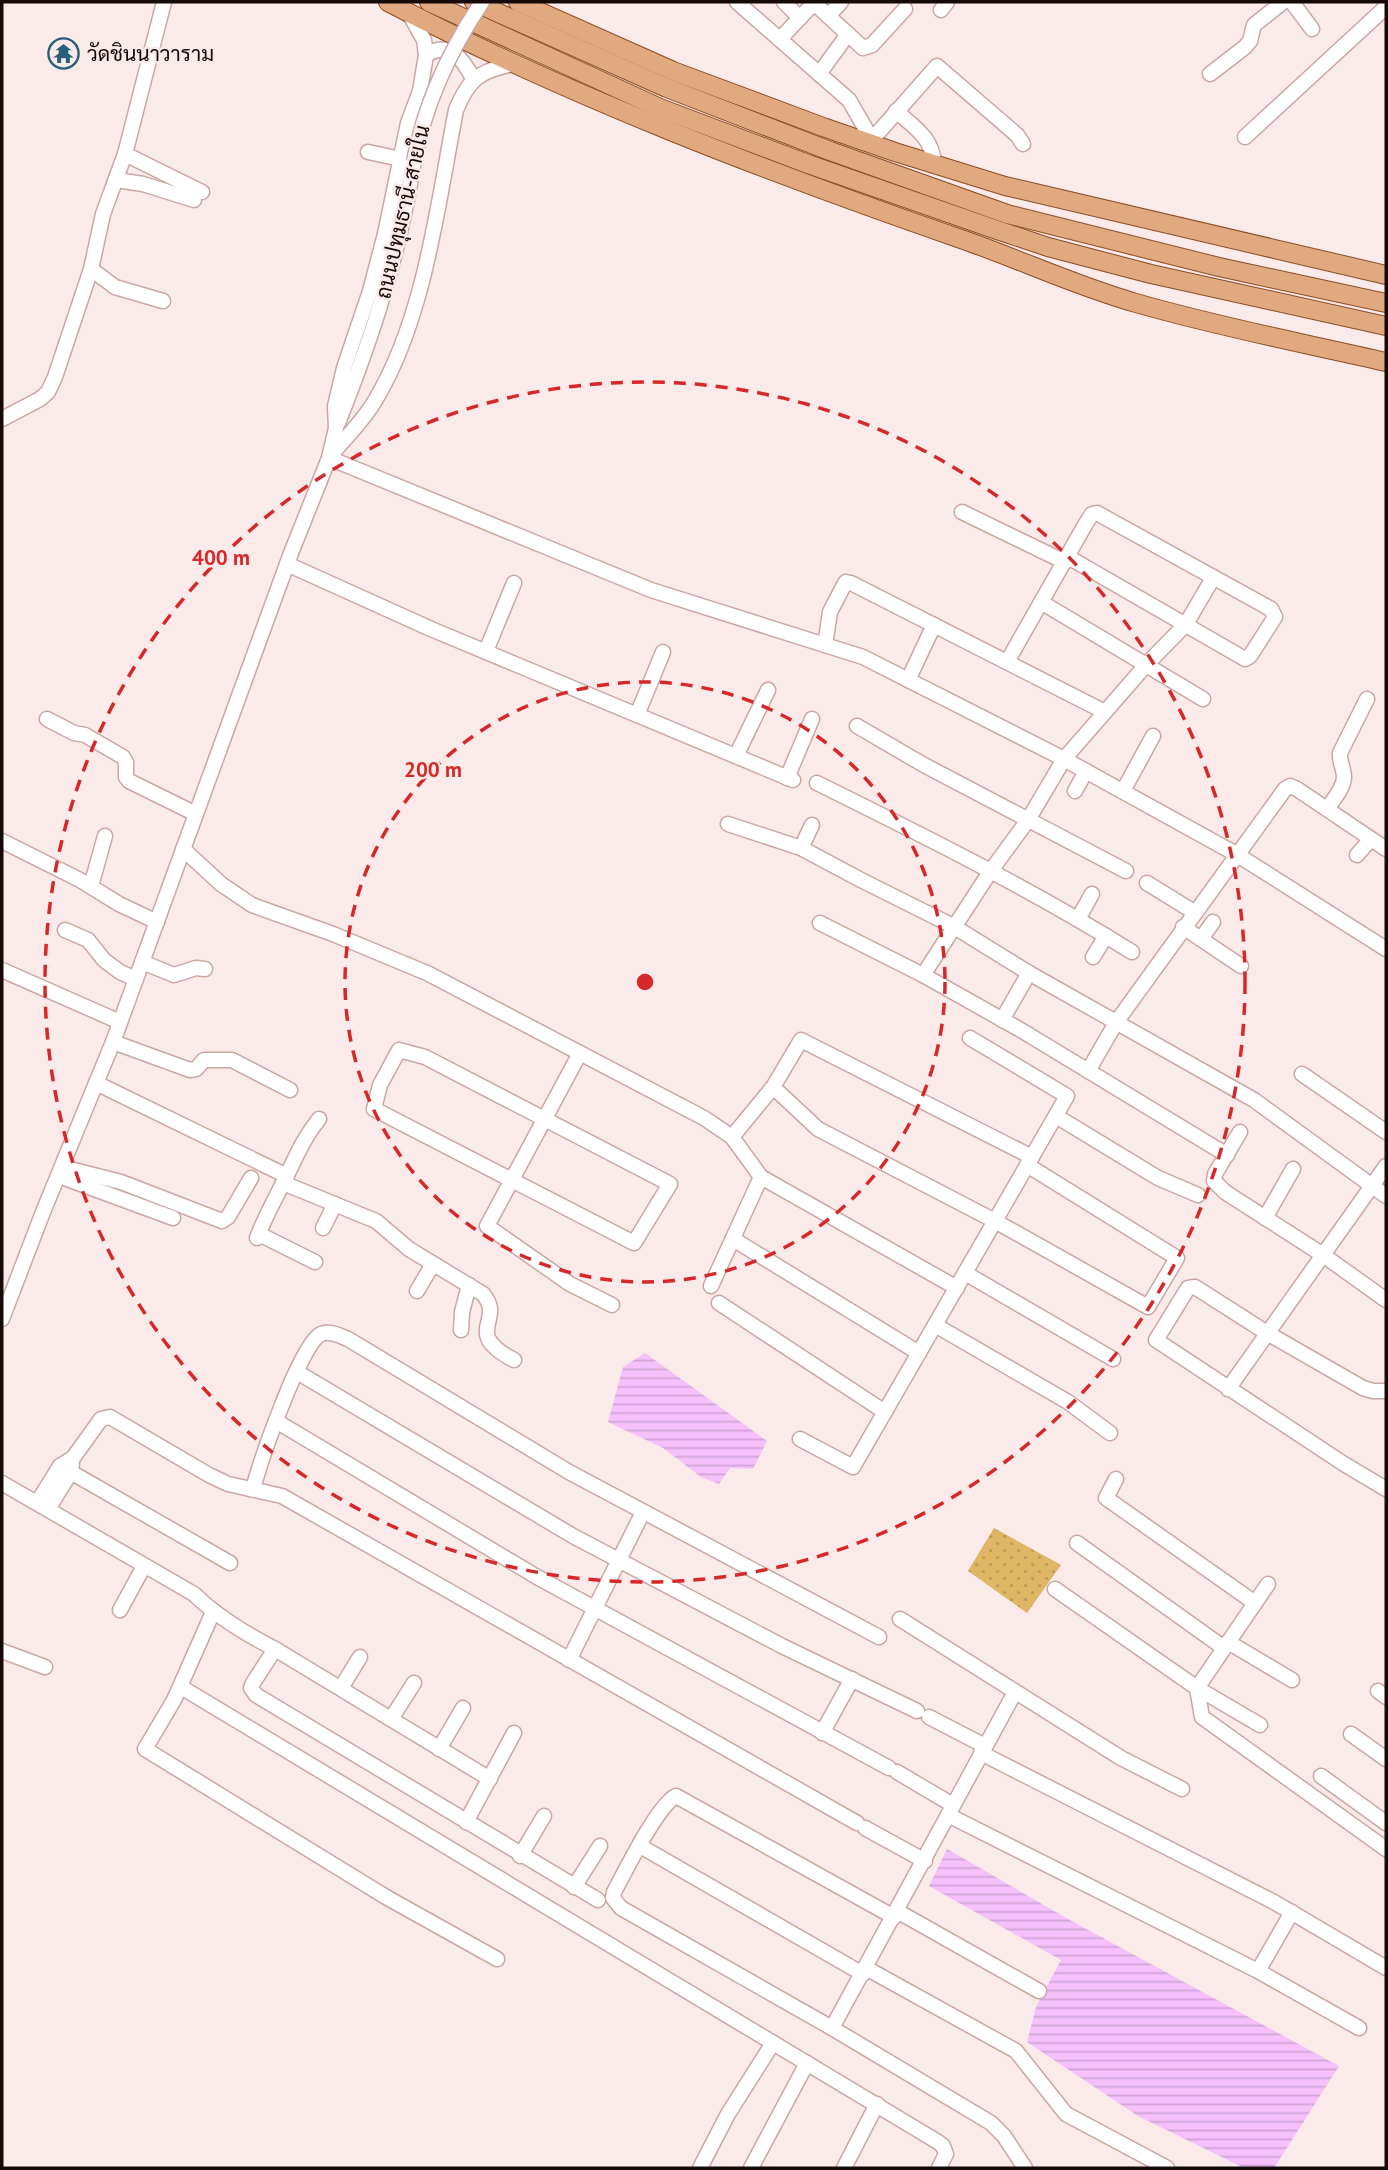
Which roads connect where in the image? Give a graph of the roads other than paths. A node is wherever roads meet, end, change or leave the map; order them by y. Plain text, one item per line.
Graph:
1 (164, 2) edge
2 (388, 2) edge
3 (429, 2) edge
4 (474, 2) edge
5 (482, 2) edge
6 (518, 2) edge
7 (737, 2) edge
8 (783, 2) edge
9 (814, 2) edge
10 (841, 2) edge
11 (1283, 2) edge
12 (1292, 2) edge
13 (1386, 7) edge
14 (545, 9) edge
15 (905, 9) dead end
16 (409, 13) junction
17 (828, 16) junction
18 (800, 18) junction
19 (1312, 29) dead end
20 (848, 34) junction
21 (780, 39) junction
22 (426, 55) junction
23 (513, 64) junction
24 (819, 74) junction
25 (1210, 74) dead end
26 (473, 79) junction
27 (896, 111) junction
28 (790, 115) junction
29 (1245, 138) dead end
30 (869, 143) junction
31 (1023, 144) dead end
32 (830, 151) junction
33 (368, 152) dead end
34 (125, 154) junction
35 (407, 160) junction
36 (934, 164) junction
37 (117, 180) junction
38 (872, 186) junction
39 (840, 197) junction
40 (91, 269) junction
41 (1386, 275) edge
42 (163, 301) dead end
43 (1386, 303) edge
44 (1386, 326) edge
45 (1386, 362) edge
46 (2, 419) edge
47 (336, 428) junction
48 (329, 458) junction
49 (962, 512) dead end
50 (1067, 559) junction
51 (287, 564) junction
52 (1213, 578) junction
53 (514, 583) dead end
54 (1041, 602) junction
55 (1186, 624) junction
56 (933, 625) junction
57 (825, 645) junction
58 (486, 651) junction
59 (663, 652) dead end
60 (1007, 662) junction
61 (1146, 665) junction
62 (908, 680) junction
63 (768, 690) dead end
64 (1203, 699) dead end
65 (1367, 699) dead end
66 (1105, 712) junction
67 (637, 715) junction
68 (47, 719) dead end
69 (812, 719) dead end
70 (857, 726) dead end
71 (1153, 736) dead end
72 (736, 757) junction
73 (1064, 759) junction
74 (1086, 771) junction
75 (817, 783) dead end
76 (1075, 791) dead end
77 (1123, 791) junction
78 (1327, 809) junction
79 (196, 814) junction
80 (1028, 820) junction
81 (728, 824) dead end
82 (812, 825) dead end
83 (105, 836) dead end
84 (1370, 840) junction
85 (2, 841) edge
86 (801, 848) junction
87 (183, 849) junction
88 (1386, 849) edge
89 (1236, 854) junction
90 (1357, 855) dead end
91 (1126, 871) dead end
92 (990, 872) junction
93 (1147, 883) dead end
94 (91, 886) junction
95 (1093, 894) dead end
96 (1194, 912) junction
97 (1078, 919) junction
98 (157, 922) junction
99 (1213, 922) dead end
100 (820, 923) dead end
101 (953, 926) junction
102 (1183, 927) junction
103 (65, 930) dead end
104 (1106, 936) junction
105 (1201, 939) junction
106 (1386, 949) edge
107 (1132, 952) dead end
108 (1093, 957) dead end
109 (142, 962) junction
110 (1241, 966) dead end
111 (205, 969) dead end
112 (2, 970) edge
113 (1029, 973) junction
114 (923, 975) junction
115 (136, 979) junction
116 (1002, 1020) junction
117 (1117, 1021) junction
118 (120, 1022) junction
119 (970, 1038) dead end
120 (113, 1042) junction
121 (580, 1053) junction
122 (1088, 1072) junction
123 (1302, 1074) dead end
124 (96, 1083) junction
125 (773, 1087) junction
126 (290, 1090) dead end
127 (1056, 1116) junction
128 (319, 1119) dead end
129 (544, 1120) junction
130 (1240, 1132) dead end
131 (1386, 1132) edge
132 (732, 1137) junction
133 (1227, 1155) junction
134 (1030, 1161) junction
135 (1386, 1166) edge
136 (1293, 1169) dead end
137 (60, 1172) junction
138 (761, 1177) junction
139 (251, 1178) dead end
140 (512, 1179) junction
141 (285, 1180) junction
142 (1373, 1186) junction
143 (1198, 1195) dead end
144 (1386, 1196) edge
145 (335, 1204) junction
146 (173, 1218) dead end
147 (1265, 1218) junction
148 (995, 1221) junction
149 (323, 1228) dead end
150 (733, 1239) junction
151 (1323, 1255) junction
152 (315, 1262) dead end
153 (433, 1265) junction
154 (965, 1273) junction
155 (469, 1285) junction
156 (711, 1286) dead end
157 (957, 1288) junction
158 (417, 1291) dead end
159 (1384, 1294) edge
160 (719, 1303) dead end
161 (612, 1305) dead end
162 (2, 1319) edge
163 (935, 1325) junction
164 (461, 1330) dead end
165 (1268, 1333) junction
166 (919, 1353) junction
167 (1113, 1359) dead end
168 (514, 1360) dead end
169 (297, 1372) junction
170 (1228, 1389) junction
171 (1386, 1391) edge
172 (885, 1412) junction
173 (276, 1421) junction
174 (1110, 1433) dead end
175 (800, 1439) dead end
176 (68, 1465) junction
177 (1116, 1479) dead end
178 (2, 1483) edge
179 (253, 1489) junction
180 (1386, 1489) edge
181 (43, 1506) junction
182 (643, 1512) junction
183 (1077, 1543) dead end
184 (620, 1561) junction
185 (230, 1563) dead end
186 (144, 1566) junction
187 (1268, 1584) dead end
188 (1055, 1589) dead end
189 (1255, 1603) junction
190 (595, 1608) junction
191 (120, 1610) dead end
192 (211, 1618) junction
193 (900, 1619) dead end
194 (879, 1637) dead end
195 (1226, 1645) junction
196 (275, 1649) junction
197 (2, 1651) edge
198 (360, 1657) dead end
199 (569, 1660) junction
200 (45, 1667) dead end
201 (852, 1679) junction
202 (1292, 1680) dead end
203 (414, 1683) dead end
204 (181, 1687) junction
205 (341, 1688) junction
206 (1197, 1688) junction
207 (1015, 1692) junction
208 (463, 1708) dead end
209 (391, 1719) junction
210 (1260, 1725) dead end
211 (514, 1733) dead end
212 (822, 1733) junction
213 (1351, 1734) dead end
214 (439, 1749) junction
215 (983, 1750) junction
216 (1386, 1759) edge
217 (1321, 1776) dead end
218 (490, 1779) junction
219 (1182, 1788) dead end
220 (951, 1810) junction
221 (544, 1816) dead end
222 (466, 1822) junction
223 (1386, 1823) edge
224 (600, 1846) dead end
225 (640, 1846) junction
226 (1386, 1849) edge
227 (520, 1856) junction
228 (925, 1861) junction
229 (574, 1887) junction
230 (598, 1900) dead end
231 (1292, 1912) junction
232 (896, 1914) junction
233 (497, 1959) dead end
234 (1386, 1968) edge
235 (864, 1971) junction
236 (1258, 1971) junction
237 (1039, 1991) dead end
238 (832, 2028) junction
239 (1359, 2028) dead end
240 (772, 2043) junction
241 (807, 2063) junction
242 (877, 2104) junction
243 (700, 2168) edge
244 (751, 2168) edge
245 (844, 2168) edge
246 (939, 2168) edge
247 (1023, 2168) edge
248 (1167, 2168) edge

1 - 34 street
2 - 16 main road
3 - 38 main road
4 - 32 main road
5 - 35 street, ถนนปทุมธานี-สายใน, bridge
6 - 14 main road
7 - 21 street
8 - 18 street
9 - 17 street
9 - 18 street
10 - 17 street
11 - 25 street
12 - 19 street
13 - 29 street
14 - 28 main road
15 - 20 street
16 - 22 street
16 - 23 main road
17 - 20 street
18 - 21 street
20 - 24 street
21 - 24 street
22 - 26 street
22 - 35 street
23 - 26 street
23 - 39 main road
24 - 30 street
26 - 48 street
27 - 30 street
27 - 31 street
27 - 36 street
28 - 30 main road
28 - 32 main road
30 - 36 main road
32 - 43 main road
33 - 35 street
34 - 37 street
34 - 37 street
35 - 47 street
35 - 47 street, ถนนปทุมธานี-สายใน
36 - 41 main road
37 - 40 street
38 - 39 main road
38 - 44 main road
39 - 45 main road
40 - 42 street
40 - 46 street
47 - 48 street
48 - 51 street
48 - 57 street
49 - 50 street
50 - 52 street
50 - 54 street
50 - 55 street
51 - 58 street
51 - 79 street
52 - 55 street
52 - 55 street
53 - 58 street
54 - 60 street
54 - 61 street
55 - 61 street
56 - 57 street
56 - 60 street
56 - 62 street
57 - 62 street
58 - 67 street
59 - 67 street
60 - 66 street
61 - 64 street
61 - 66 street
62 - 73 street
63 - 72 street
65 - 78 street
66 - 73 street
67 - 72 street
68 - 79 street
69 - 72 street
70 - 80 street
71 - 77 street
73 - 74 street
73 - 80 street
74 - 76 street
74 - 77 street
75 - 92 street
77 - 89 street
78 - 84 street
78 - 89 street
79 - 87 street
80 - 91 street
80 - 92 street
81 - 86 street
82 - 86 street
83 - 94 street
84 - 88 street
84 - 90 street
85 - 94 street
86 - 101 street
87 - 98 street
87 - 121 street
89 - 96 street
89 - 106 street
92 - 97 street
92 - 101 street
93 - 96 street
94 - 98 street
95 - 97 street
96 - 102 street
97 - 104 street
98 - 109 street
99 - 105 street
100 - 114 street
101 - 113 street
101 - 114 street
102 - 105 street
102 - 117 street
103 - 115 street
104 - 107 street
104 - 108 street
105 - 110 street
109 - 111 street
109 - 115 street
112 - 118 street
113 - 116 street
113 - 117 street
114 - 116 street
115 - 118 street
116 - 122 street
117 - 122 street
117 - 142 street
118 - 120 street
119 - 127 street
120 - 124 street
120 - 126 street
121 - 129 street
121 - 132 street
122 - 133 street
123 - 131 street
124 - 137 street
124 - 141 street
125 - 132 street
125 - 134 street
125 - 148 street
127 - 134 street
127 - 143 street
128 - 141 street
129 - 140 street
129 - 140 street
129 - 140 street
130 - 133 street
132 - 138 street
133 - 147 street
134 - 148 street
134 - 148 street
135 - 142 street
136 - 147 street
137 - 139 street
137 - 146 street
137 - 162 street
138 - 150 street
138 - 157 street
140 - 161 street
141 - 145 street
141 - 152 street
142 - 144 street
142 - 151 street
145 - 149 street
145 - 153 street
147 - 151 street
148 - 154 street
150 - 156 street
150 - 166 street
151 - 159 street
151 - 165 street
153 - 155 street
153 - 158 street
154 - 157 street
154 - 167 street
155 - 164 street
155 - 168 street
157 - 163 street
160 - 172 street
163 - 166 street
163 - 174 street
165 - 170 street
165 - 170 street
165 - 171 street
166 - 172 street
169 - 173 street
169 - 182 street
169 - 184 street
170 - 180 street
172 - 175 street
173 - 179 street
173 - 190 street
176 - 179 street
176 - 181 street
176 - 185 street
177 - 189 street
178 - 181 street
179 - 199 street
181 - 186 street
182 - 184 street
182 - 194 street
183 - 195 street
184 - 190 street
184 - 201 street
186 - 191 street
186 - 192 street
187 - 189 street
188 - 206 street
189 - 195 street
190 - 199 street
190 - 212 street
192 - 196 street
192 - 204 street
193 - 207 street
195 - 202 street
195 - 206 street
196 - 205 street
196 - 222 street
197 - 200 street
198 - 205 street
199 - 228 street
201 - 212 street
201 - 215 street
203 - 209 street
204 - 233 street
204 - 240 street
205 - 209 street
206 - 210 street
206 - 226 street
207 - 215 street
207 - 219 street
208 - 214 street
209 - 214 street
211 - 218 street
212 - 220 street
213 - 216 street
214 - 218 street
215 - 220 street
215 - 231 street
217 - 223 street
218 - 222 street
220 - 228 street
220 - 236 street
221 - 227 street
222 - 227 street
224 - 229 street
225 - 232 street
225 - 235 street
225 - 238 street
227 - 229 street
228 - 232 street
229 - 230 street
231 - 234 street
231 - 236 street
232 - 235 street
232 - 237 street
235 - 238 street
235 - 248 street
236 - 239 street
238 - 247 street
240 - 241 street
240 - 243 street
241 - 242 street
241 - 244 street
242 - 245 street
242 - 246 street

